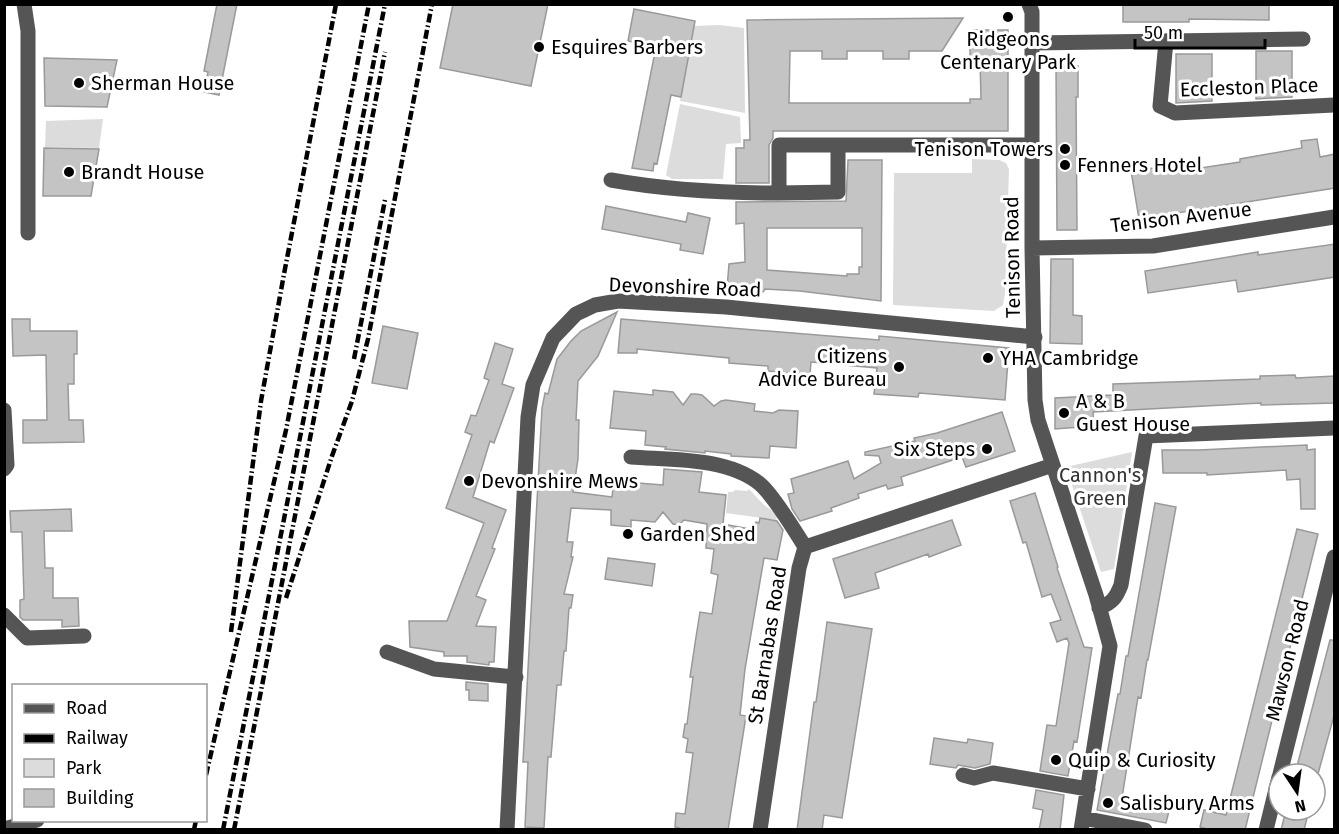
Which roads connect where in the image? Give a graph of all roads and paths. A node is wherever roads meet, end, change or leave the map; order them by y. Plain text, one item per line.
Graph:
1 (24, 4) edge
2 (1029, 4) edge
3 (1303, 39) dead end
4 (1166, 41) junction
5 (1033, 43) junction
6 (1335, 105) edge
7 (838, 145) junction
8 (1032, 145) junction
9 (611, 180) dead end
10 (778, 193) junction
11 (1335, 217) edge
12 (28, 233) dead end
13 (1032, 248) junction
14 (1035, 337) junction
15 (4, 410) edge
16 (1334, 428) edge
17 (631, 457) dead end
18 (1053, 465) junction
19 (4, 469) edge
20 (806, 548) junction
21 (1335, 557) edge
22 (1100, 608) junction
23 (4, 615) edge
24 (84, 636) dead end
25 (387, 652) dead end
26 (516, 677) junction
27 (1284, 762) edge
28 (963, 775) dead end
29 (1088, 789) junction
30 (30, 822) edge
31 (1082, 824) edge
32 (4, 829) edge
33 (507, 830) edge
34 (760, 830) edge
35 (1145, 830) edge

1 - 12 street
2 - 5 street, Tenison Road
3 - 4 street
4 - 5 street
4 - 6 street, Eccleston Place
5 - 8 street, Tenison Road
7 - 8 street
7 - 10 street
7 - 10 street
8 - 13 street, Tenison Road
9 - 10 street
11 - 13 street, Tenison Avenue
13 - 14 street, Tenison Road
14 - 18 street, Tenison Road
14 - 26 street, Devonshire Road
15 - 19 street
16 - 22 street
17 - 20 street
18 - 20 street, St Barnabas Road
18 - 22 street, Tenison Road
20 - 34 street, St Barnabas Road
21 - 27 street, Mawson Road
22 - 29 street, Tenison Road
23 - 24 street
25 - 26 street
26 - 33 street, Devonshire Road
28 - 29 street
29 - 31 street, Tenison Road
30 - 32 street
31 - 35 street

